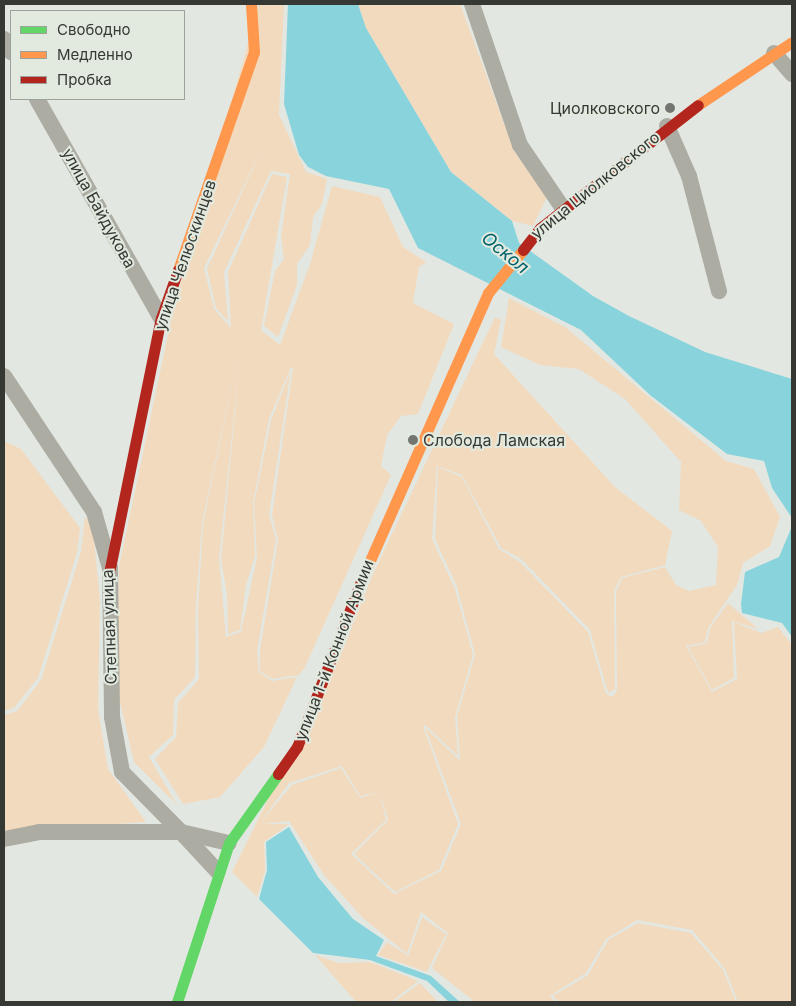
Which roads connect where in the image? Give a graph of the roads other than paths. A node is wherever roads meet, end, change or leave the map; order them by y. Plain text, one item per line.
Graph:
1 (251, 4) edge
2 (472, 4) edge
3 (4, 39) edge
4 (792, 42) edge
5 (10, 50) edge
6 (774, 53) junction
7 (792, 74) edge
8 (39, 100) edge
9 (667, 126) junction
10 (564, 210) junction
11 (719, 291) dead end
12 (488, 293) joint
13 (160, 318) junction
14 (4, 376) edge
15 (110, 568) junction
16 (181, 832) junction
17 (4, 839) edge
18 (229, 843) junction
19 (218, 872) junction
20 (177, 1002) edge

1 - 13 main road, улица Челюскинцев
2 - 10 street
3 - 5 street
4 - 6 main road, улица Циолковского
6 - 7 street
6 - 9 main road, улица Циолковского
8 - 13 street, улица Байдукова
9 - 10 main road, улица Циолковского
9 - 11 street
10 - 12 main road, улица Циолковского
12 - 18 main road, улица 1-й Конной Армии
13 - 15 main road, улица Челюскинцев
14 - 15 street, Степная улица
15 - 16 street, Степная улица
16 - 17 street
16 - 18 street
16 - 19 street, Степная улица
18 - 19 main road, улица 1-й Конной Армии
19 - 20 main road, улица 1-й Конной Армии

